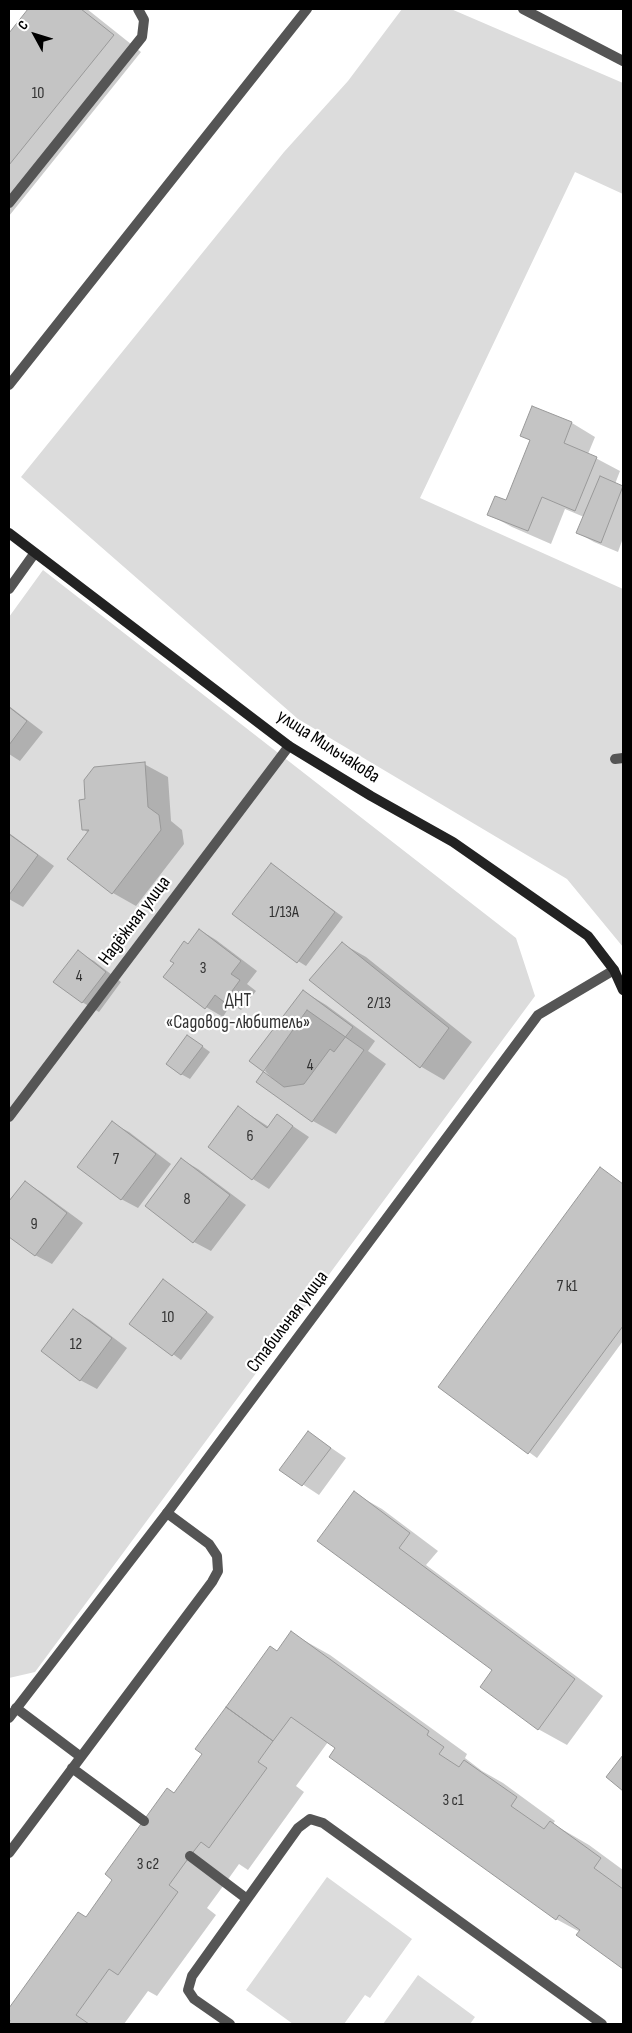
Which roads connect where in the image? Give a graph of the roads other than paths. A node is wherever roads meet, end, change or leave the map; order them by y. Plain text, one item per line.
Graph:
1 (138, 9) edge
2 (308, 9) edge
3 (523, 9) edge
4 (623, 61) edge
5 (9, 203) edge
6 (9, 384) edge
7 (9, 533) edge
8 (34, 554) junction
9 (9, 589) edge
10 (288, 746) junction
11 (614, 970) junction
12 (623, 990) edge
13 (9, 1117) edge
14 (167, 1513) junction
15 (16, 1708) junction
16 (9, 1718) edge
17 (81, 1757) junction
18 (72, 1768) junction
19 (144, 1821) dead end
20 (9, 1854) edge
21 (190, 1856) dead end
22 (247, 1899) junction
23 (230, 2024) edge
24 (602, 2024) edge

1 - 5 street
2 - 6 street
3 - 4 street
7 - 8 street, улица Мильчакова
8 - 9 street
8 - 10 street, улица Мильчакова
10 - 11 street, улица Мильчакова
10 - 13 street, Надёжная улица
11 - 12 street, улица Мильчакова
11 - 14 street, Стабильная улица
14 - 15 street, Стабильная улица
14 - 17 street
15 - 16 street, Стабильная улица
15 - 17 street
17 - 18 street
18 - 19 street
18 - 20 street
21 - 22 street
22 - 23 street
22 - 24 street

